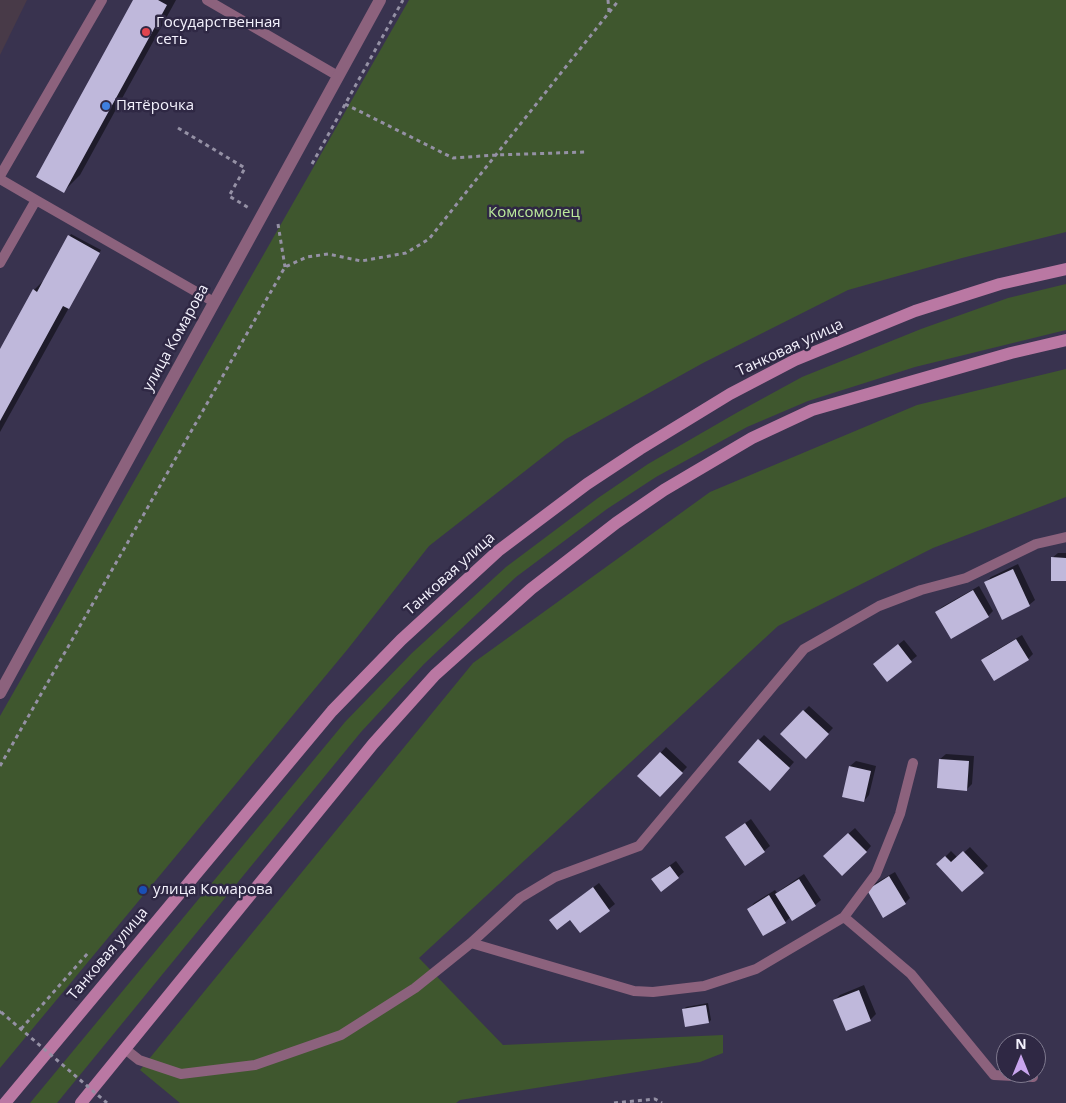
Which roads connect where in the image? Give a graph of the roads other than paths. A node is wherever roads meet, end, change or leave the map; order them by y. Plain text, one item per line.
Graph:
1 (102, 0) edge
2 (207, 0) edge
3 (380, 0) edge
4 (338, 76) junction
5 (0, 178) edge
6 (36, 200) junction
7 (0, 263) edge
8 (1066, 269) edge
9 (214, 302) junction
10 (1066, 340) edge
11 (1066, 537) edge
12 (0, 692) edge
13 (913, 763) dead end
14 (844, 917) junction
15 (472, 943) junction
16 (125, 1049) junction
17 (996, 1075) edge
18 (5, 1103) edge
19 (81, 1103) edge

1 - 5 lane
2 - 4 lane
3 - 4 street, улица Комарова
4 - 9 street, улица Комарова
5 - 6 lane
6 - 7 lane
6 - 9 lane
8 - 18 main road, Танковая улица
9 - 12 street, улица Комарова
10 - 16 main road
11 - 15 lane
13 - 14 lane
14 - 15 lane
14 - 17 lane
15 - 16 lane
16 - 19 main road

